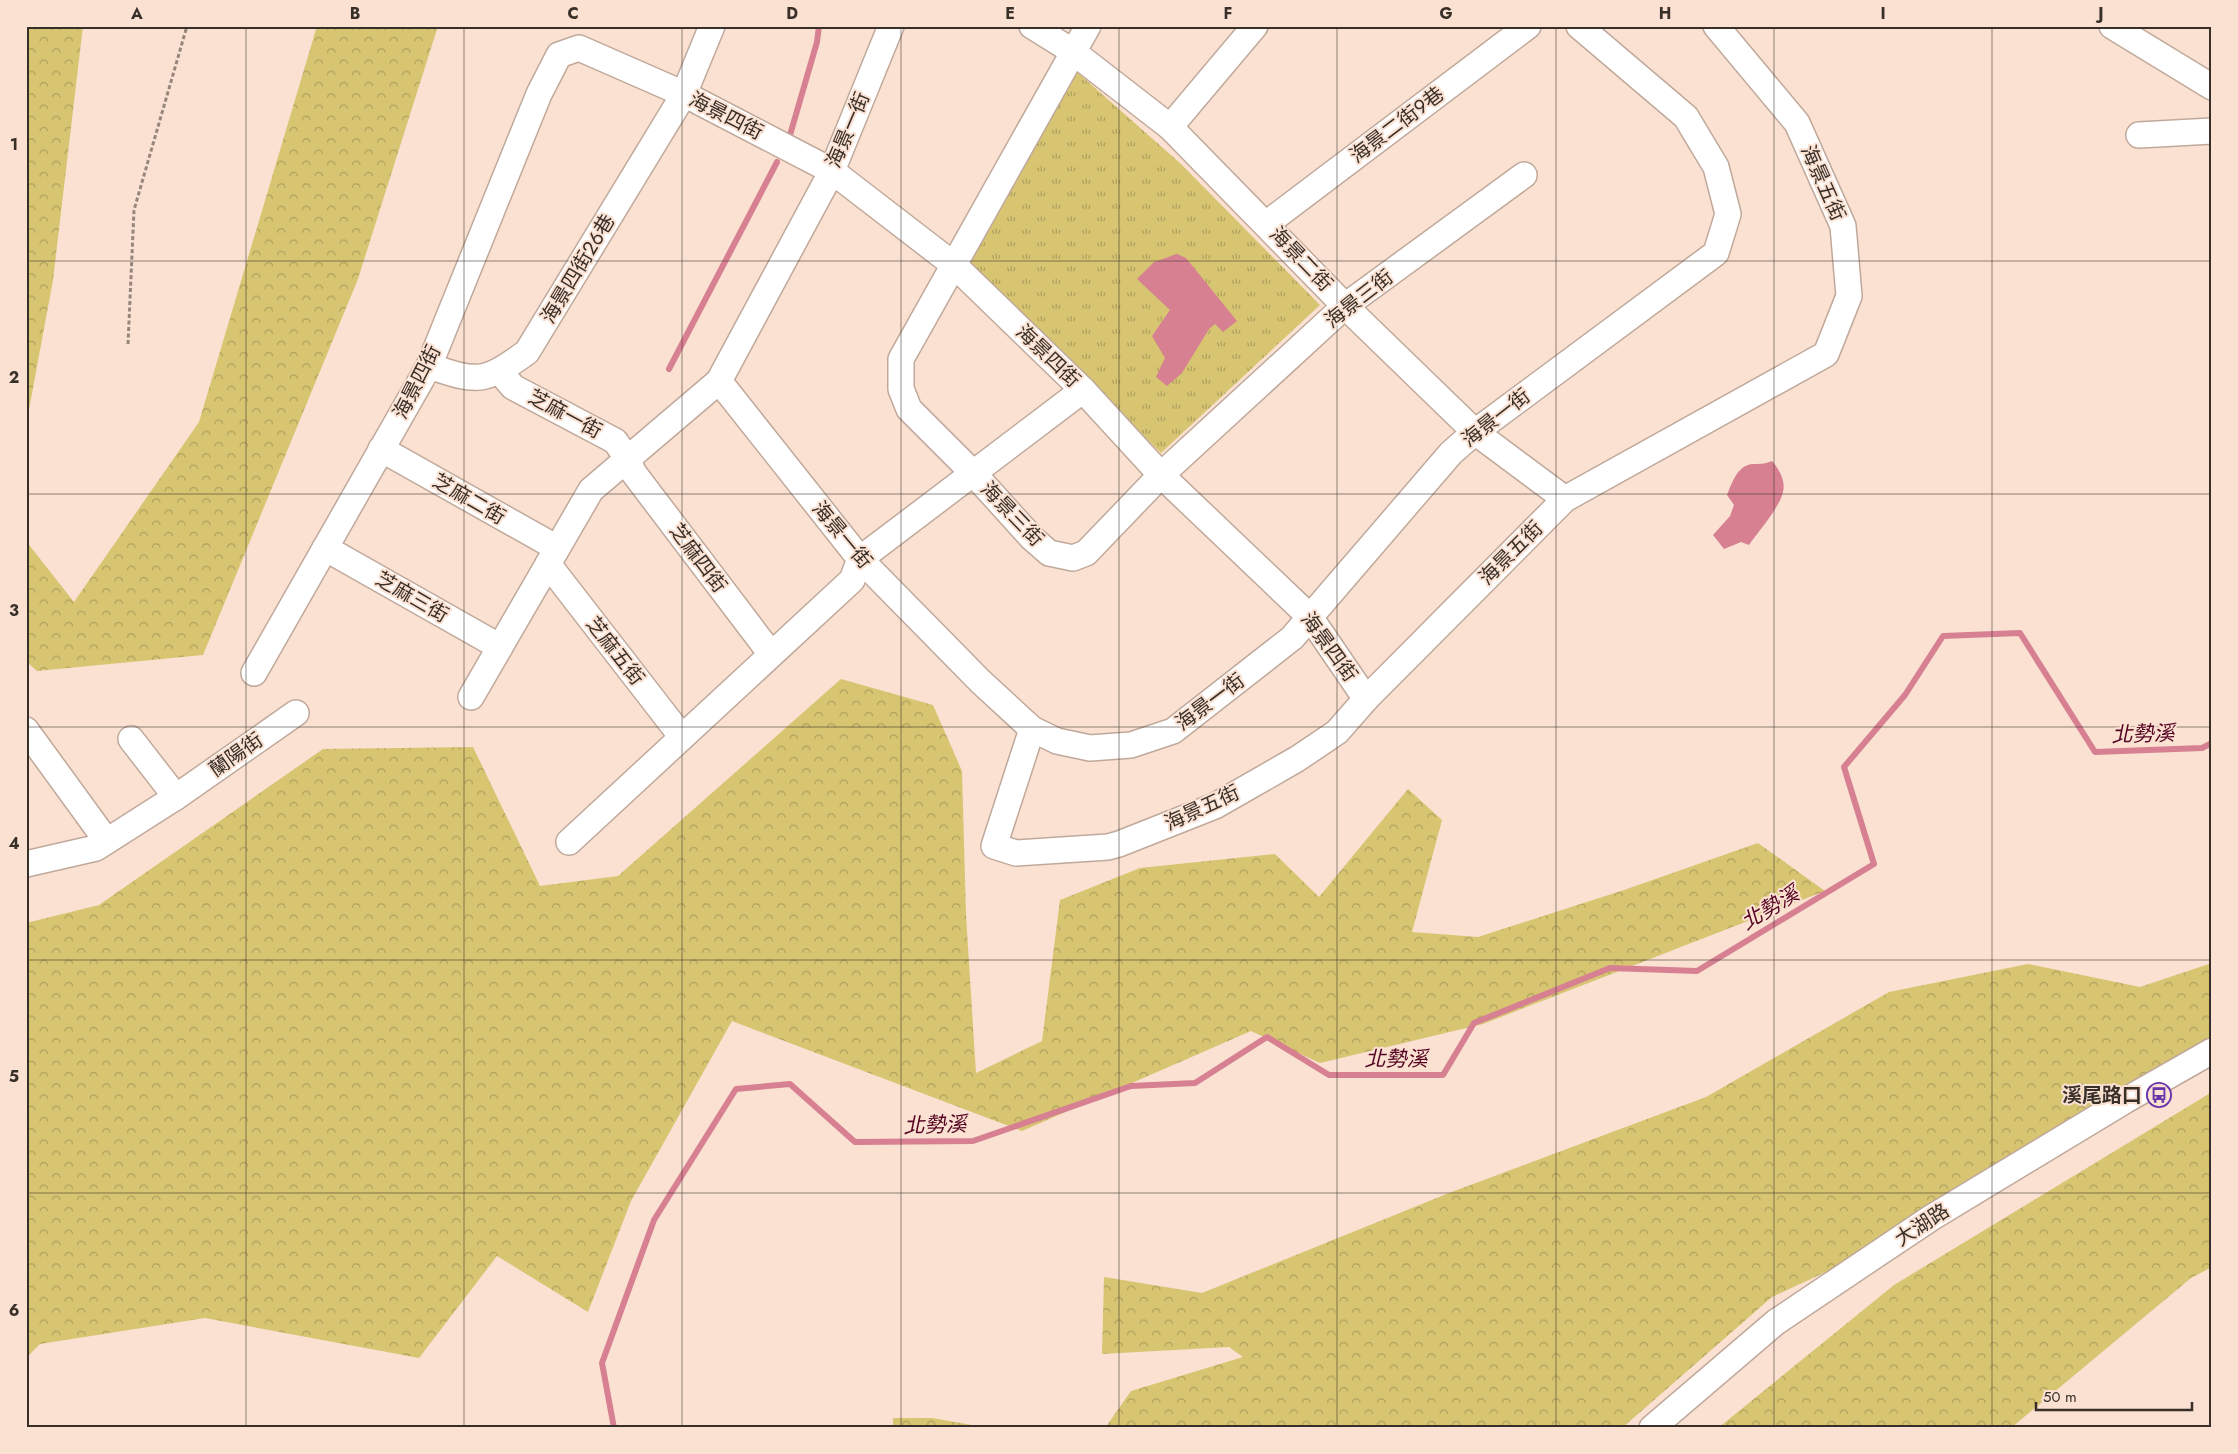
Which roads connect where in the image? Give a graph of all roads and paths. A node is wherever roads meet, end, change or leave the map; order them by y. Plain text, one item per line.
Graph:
1 (187, 26) edge
2 (712, 26) edge
3 (892, 26) edge
4 (1032, 26) edge
5 (1088, 26) edge
6 (1255, 26) edge
7 (1528, 26) edge
8 (1580, 26) edge
9 (1716, 26) edge
10 (2112, 26) edge
11 (1072, 51) junction
12 (2212, 87) edge
13 (684, 94) junction
14 (1170, 127) junction
15 (2212, 131) edge
16 (2139, 135) dead end
17 (832, 171) junction
18 (1524, 175) dead end
19 (1266, 224) junction
20 (954, 265) junction
21 (1346, 306) junction
22 (128, 344) dead end
23 (429, 366) junction
24 (500, 372) junction
25 (719, 381) junction
26 (1083, 390) junction
27 (1475, 432) junction
28 (381, 449) junction
29 (628, 459) junction
30 (974, 474) junction
31 (1161, 475) junction
32 (1565, 499) junction
33 (325, 548) junction
34 (552, 556) junction
35 (860, 559) junction
36 (1310, 617) junction
37 (500, 647) junction
38 (771, 654) junction
39 (254, 673) dead end
40 (471, 697) dead end
41 (1366, 699) junction
42 (296, 713) dead end
43 (1032, 729) junction
44 (26, 730) edge
45 (682, 737) junction
46 (131, 739) dead end
47 (176, 797) junction
48 (106, 840) junction
49 (569, 842) dead end
50 (26, 864) edge
51 (2212, 1051) edge
52 (1652, 1428) edge

1 - 22 path
2 - 13 street, 海景四街26巷
3 - 17 street, 海景一街
4 - 11 street, 海景二街
5 - 11 street, 海景三街
6 - 14 street
7 - 19 street, 海景二街9巷
8 - 27 street, 海景一街
9 - 32 street, 海景五街
10 - 12 street
11 - 14 street, 海景二街
11 - 20 street, 海景三街
13 - 17 street, 海景四街
13 - 23 street, 海景四街
13 - 24 street, 海景四街26巷
14 - 19 street, 海景二街
15 - 16 street
17 - 20 street, 海景四街
17 - 25 street, 海景一街
18 - 21 street, 海景三街
19 - 21 street, 海景二街
20 - 26 street, 海景四街
20 - 30 street, 海景三街
21 - 27 street, 海景二街
21 - 31 street, 海景三街
23 - 24 street, 海景四街26巷
23 - 28 street, 海景四街
24 - 29 street, 芝麻一街
25 - 29 street
25 - 35 street, 海景一街
26 - 30 street
26 - 31 street, 海景四街
27 - 32 street, 海景二街
27 - 36 street, 海景一街
28 - 33 street, 海景四街
28 - 34 street, 芝麻二街
29 - 34 street
29 - 38 street, 芝麻四街
30 - 31 street, 海景三街
30 - 35 street
31 - 36 street, 海景四街
32 - 41 street, 海景五街
33 - 37 street, 芝麻三街
33 - 39 street, 海景四街
34 - 37 street
34 - 45 street, 芝麻五街
35 - 38 street
35 - 43 street, 海景一街
36 - 41 street, 海景四街
36 - 43 street, 海景一街
37 - 40 street
38 - 45 street
41 - 43 street, 海景五街
42 - 47 street, 蘭陽街
44 - 48 street
45 - 49 street
46 - 47 street
47 - 48 street, 蘭陽街
48 - 50 street, 蘭陽街
51 - 52 street, 大湖路

